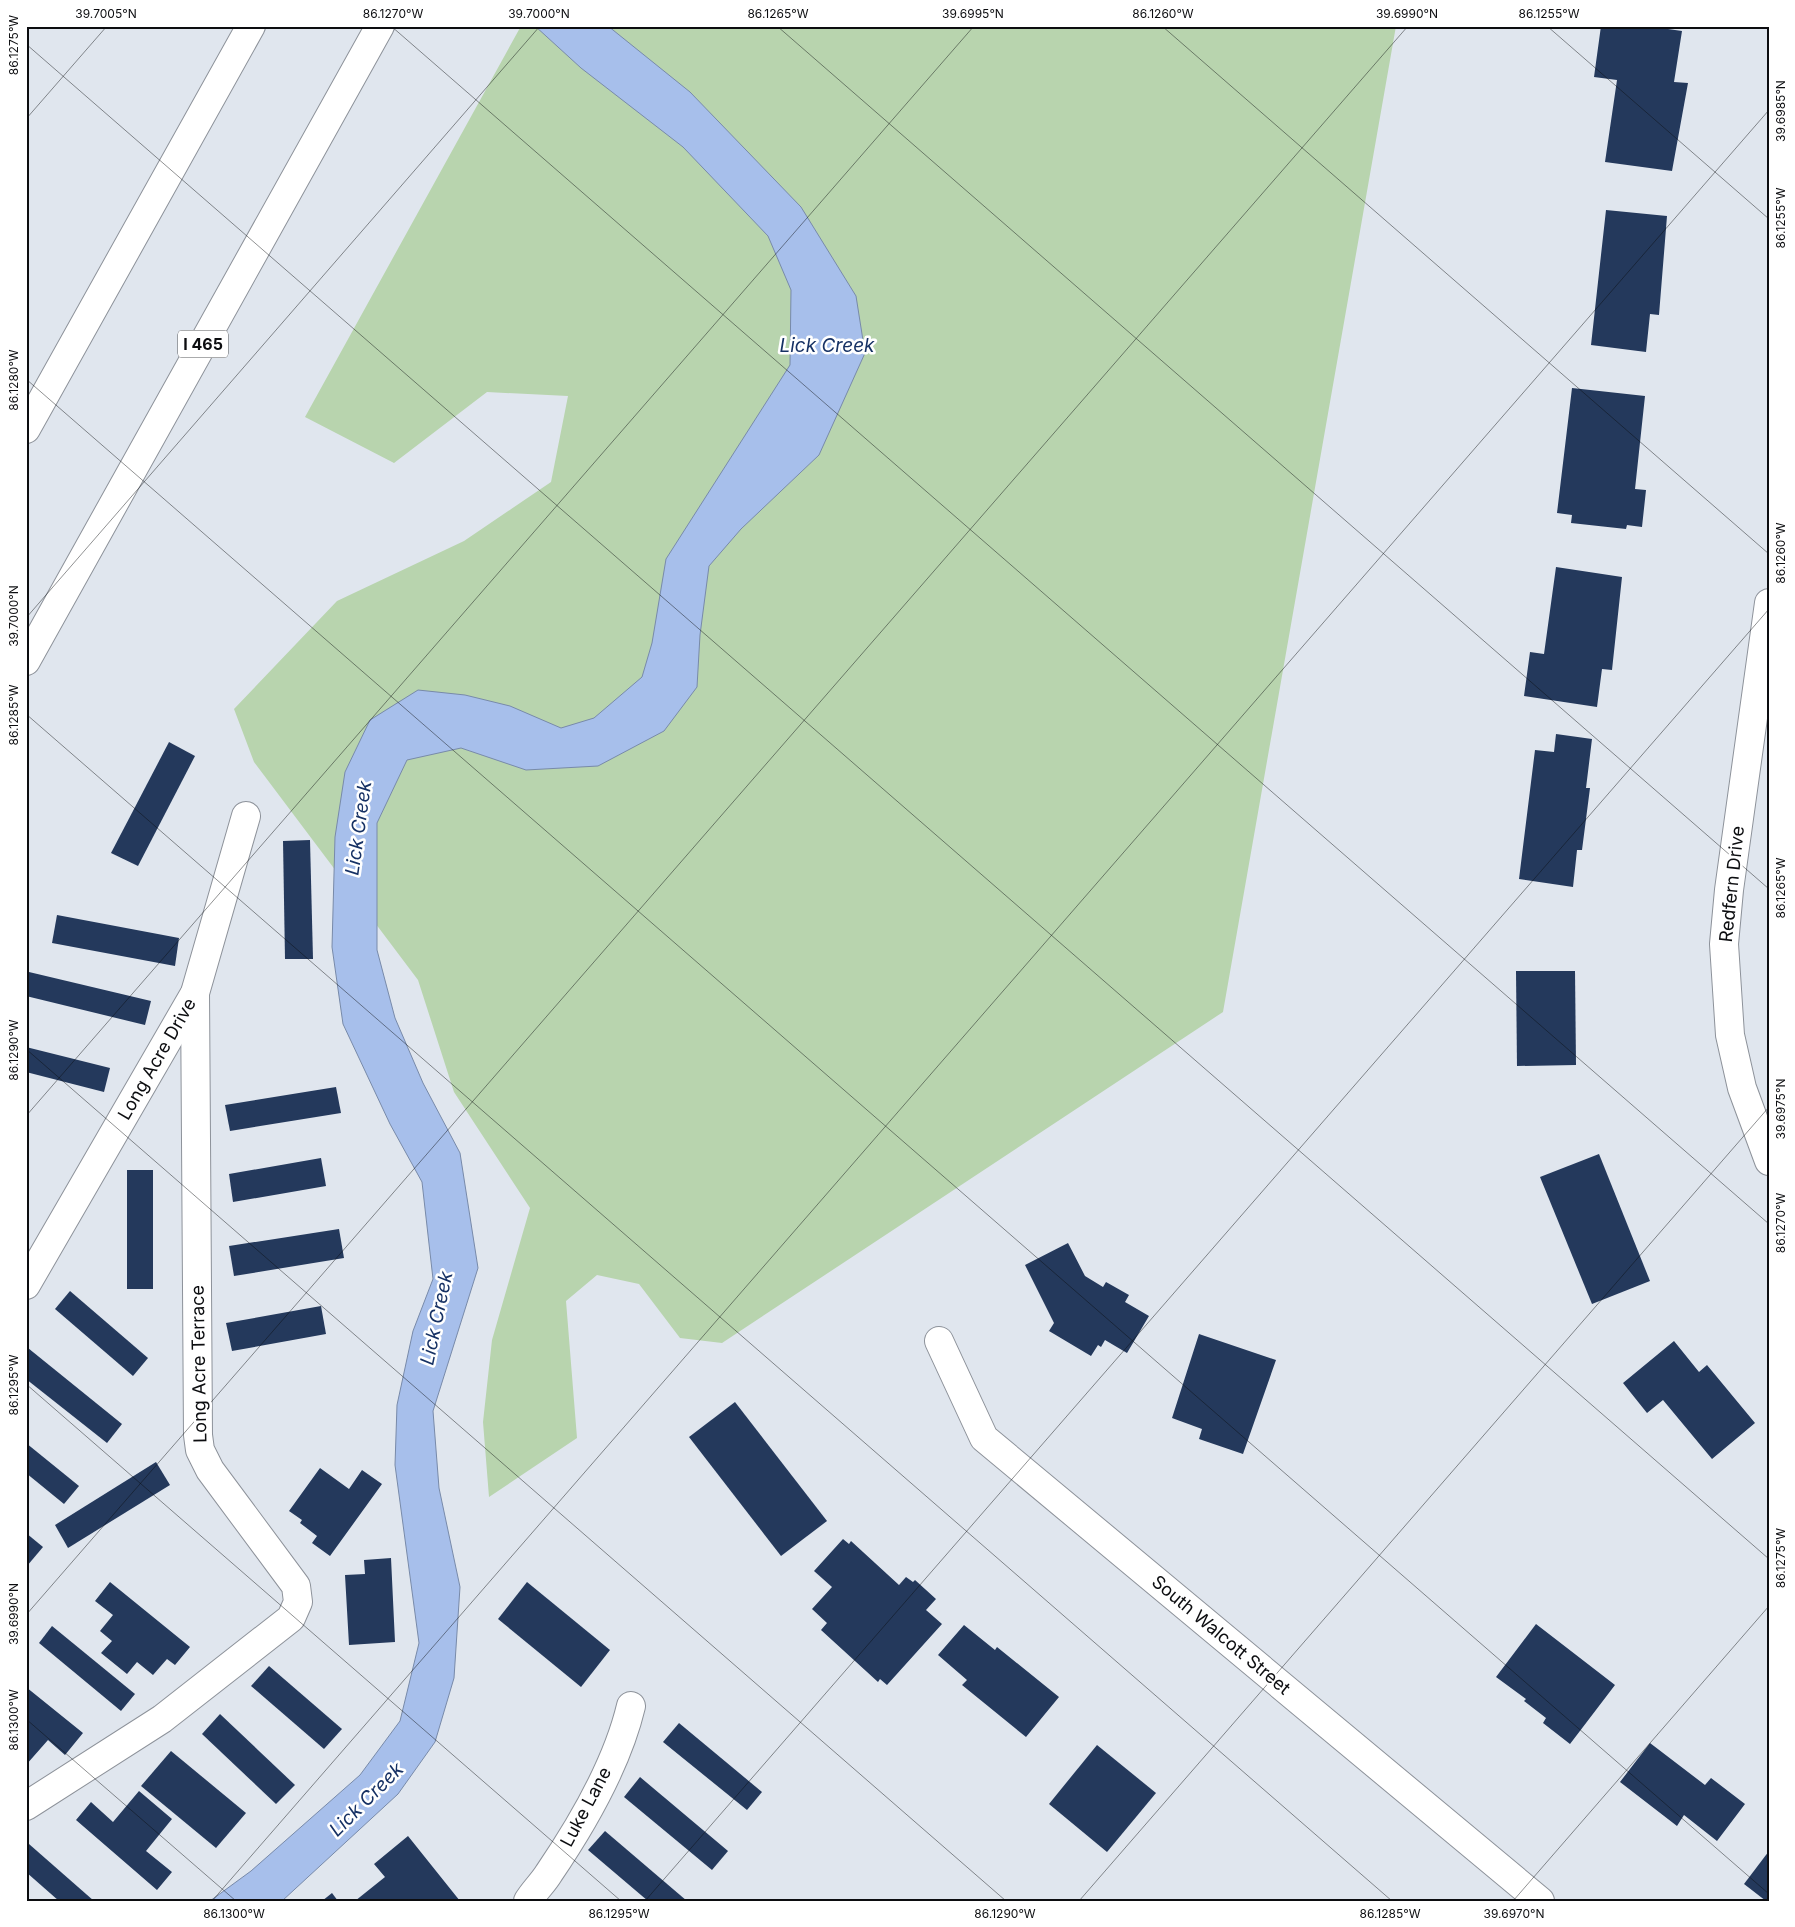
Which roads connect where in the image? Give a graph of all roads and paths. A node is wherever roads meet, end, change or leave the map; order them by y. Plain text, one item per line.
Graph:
1 (251, 26) edge
2 (380, 26) edge
3 (26, 429) edge
4 (1769, 603) edge
5 (26, 661) edge
6 (246, 816) dead end
7 (195, 993) junction
8 (1769, 1161) edge
9 (26, 1285) edge
10 (939, 1341) dead end
11 (631, 1706) dead end
12 (26, 1806) edge
13 (528, 1901) edge
14 (1540, 1901) edge

1 - 3 main road
2 - 5 main road, I 465
4 - 8 main road, Redfern Drive
6 - 7 main road, Long Acre Drive
7 - 9 main road, Long Acre Drive
7 - 12 main road, Long Acre Terrace
10 - 14 main road, South Walcott Street
11 - 13 main road, Luke Lane

